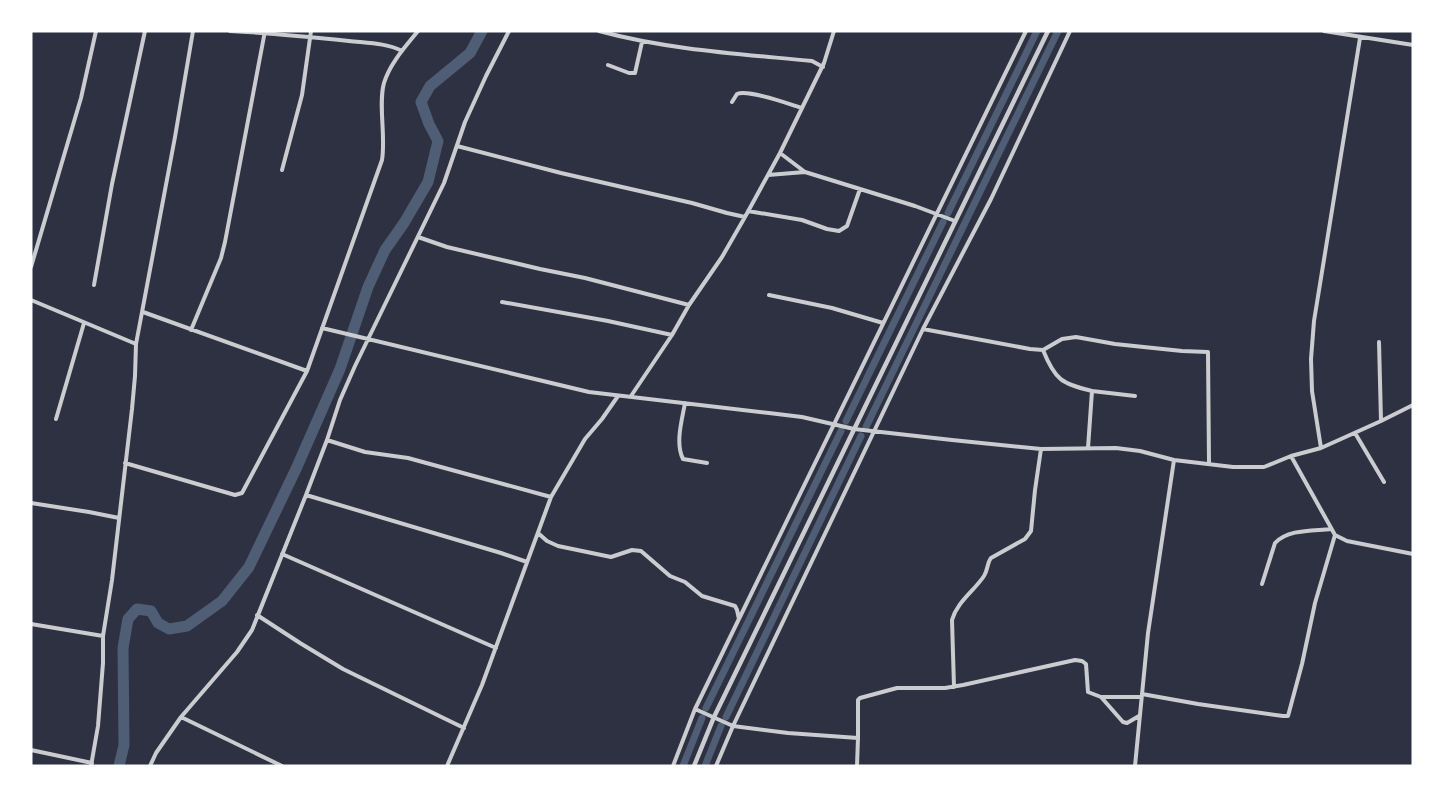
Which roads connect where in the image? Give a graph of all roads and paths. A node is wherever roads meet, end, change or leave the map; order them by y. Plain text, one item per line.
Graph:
1 (96, 31) edge
2 (145, 31) edge
3 (193, 31) edge
4 (230, 31) edge
5 (311, 31) edge
6 (418, 31) edge
7 (510, 31) edge
8 (600, 31) edge
9 (834, 31) edge
10 (1026, 31) edge
11 (1048, 31) edge
12 (1070, 31) edge
13 (1324, 31) edge
14 (265, 32) edge
15 (310, 37) junction
16 (1360, 38) junction
17 (642, 42) junction
18 (1413, 45) edge
19 (402, 51) junction
20 (608, 65) dead end
21 (822, 66) junction
22 (732, 102) dead end
23 (802, 108) junction
24 (457, 146) junction
25 (780, 153) junction
26 (282, 170) dead end
27 (805, 172) junction
28 (768, 175) junction
29 (860, 189) junction
30 (748, 211) junction
31 (937, 214) junction
32 (745, 217) junction
33 (956, 221) junction
34 (418, 237) junction
35 (31, 267) edge
36 (94, 285) dead end
37 (769, 295) dead end
38 (31, 300) edge
39 (502, 302) dead end
40 (689, 306) junction
41 (143, 312) junction
42 (84, 323) junction
43 (883, 323) junction
44 (322, 328) junction
45 (924, 329) junction
46 (191, 330) junction
47 (672, 335) junction
48 (365, 339) junction
49 (1379, 342) dead end
50 (136, 344) junction
51 (1043, 350) junction
52 (307, 371) junction
53 (1092, 391) junction
54 (618, 396) junction
55 (631, 396) junction
56 (1136, 396) dead end
57 (685, 403) junction
58 (1413, 405) edge
59 (56, 419) dead end
60 (1381, 421) junction
61 (834, 424) junction
62 (854, 429) junction
63 (875, 430) junction
64 (1355, 433) junction
65 (328, 440) junction
66 (1088, 448) junction
67 (1321, 448) junction
68 (1041, 449) junction
69 (1291, 456) junction
70 (1174, 460) junction
71 (124, 462) junction
72 (707, 463) dead end
73 (1209, 463) junction
74 (1384, 482) dead end
75 (306, 495) junction
76 (551, 497) junction
77 (31, 503) edge
78 (118, 518) junction
79 (1331, 529) junction
80 (538, 533) junction
81 (1335, 535) junction
82 (282, 554) junction
83 (1413, 554) edge
84 (527, 562) junction
85 (1262, 584) dead end
86 (257, 615) junction
87 (739, 619) junction
88 (31, 624) edge
89 (103, 636) junction
90 (496, 648) junction
91 (954, 686) junction
92 (1142, 695) junction
93 (1101, 697) junction
94 (695, 709) junction
95 (1139, 716) junction
96 (182, 717) junction
97 (714, 717) junction
98 (733, 726) junction
99 (464, 728) junction
100 (858, 738) junction
101 (31, 750) edge
102 (91, 764) edge
103 (150, 766) edge
104 (282, 766) edge
105 (447, 766) edge
106 (673, 766) edge
107 (694, 766) edge
108 (716, 766) edge
109 (857, 766) edge
110 (1135, 766) edge

1 - 35 street
2 - 36 street
3 - 41 street
4 - 14 street
5 - 15 street
6 - 19 street
7 - 24 street
8 - 17 street
9 - 21 street
10 - 31 street
11 - 33 street
12 - 45 street
13 - 16 street
14 - 15 street
14 - 46 street
15 - 19 street
15 - 26 street
16 - 18 street
16 - 67 street
17 - 20 street
17 - 21 street
19 - 44 street
21 - 23 street
22 - 23 street
23 - 25 street
24 - 32 street
24 - 34 street
25 - 27 street
25 - 28 street
27 - 28 street
27 - 29 street
28 - 30 street
29 - 30 street
29 - 31 street
30 - 32 street
31 - 33 street
31 - 43 street
32 - 40 street
33 - 62 street
34 - 40 street
34 - 48 street
37 - 43 street
38 - 42 street
39 - 47 street
40 - 47 street
41 - 46 street
41 - 50 street
42 - 50 street
42 - 59 street
43 - 61 street
44 - 48 street
44 - 52 street
45 - 51 street
45 - 63 street
46 - 52 street
47 - 55 street
48 - 54 street
48 - 65 street
49 - 60 street
50 - 71 street
51 - 53 street
51 - 73 street
52 - 71 street
53 - 56 street
53 - 66 street
54 - 55 street
54 - 76 street
55 - 57 street
57 - 61 street
57 - 72 street
58 - 60 street
60 - 64 street
61 - 62 street
61 - 87 street
62 - 63 street
62 - 97 street
63 - 68 street
63 - 98 street
64 - 67 street
64 - 74 street
65 - 75 street
65 - 76 street
66 - 68 street
66 - 70 street
67 - 69 street
68 - 91 street
69 - 73 street
69 - 79 street
70 - 73 street
70 - 92 street
71 - 78 street
75 - 82 street
75 - 84 street
76 - 80 street
77 - 78 street
78 - 89 street
79 - 81 street
79 - 85 street
80 - 84 street
80 - 87 street
81 - 83 street
81 - 92 street
82 - 86 street
82 - 90 street
84 - 90 street
86 - 96 street
86 - 99 street
87 - 94 street
88 - 89 street
89 - 102 street
90 - 99 street
91 - 93 street
91 - 100 street
92 - 93 street
92 - 95 street
93 - 95 street
94 - 97 street
94 - 106 street
95 - 110 street
96 - 103 street
96 - 104 street
97 - 98 street
97 - 107 street
98 - 100 street
98 - 108 street
99 - 105 street
100 - 109 street
101 - 102 street

